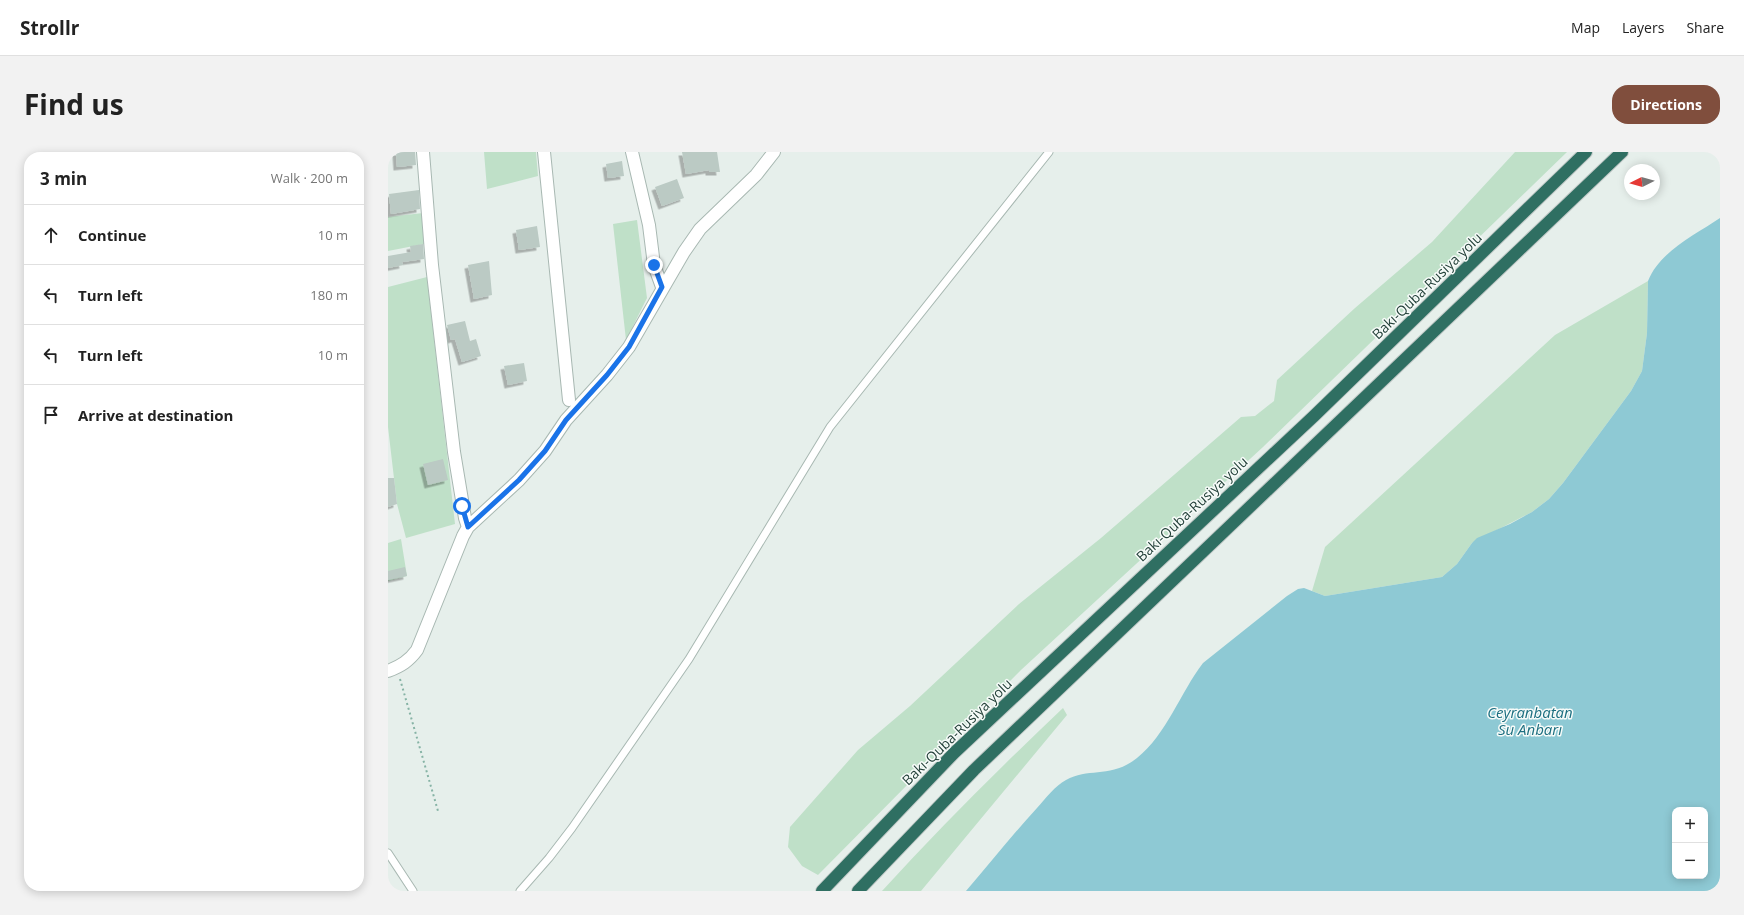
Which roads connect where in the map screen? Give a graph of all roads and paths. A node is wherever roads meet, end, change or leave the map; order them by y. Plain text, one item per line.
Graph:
1 (422, 152) edge
2 (544, 152) edge
3 (632, 152) edge
4 (774, 152) edge
5 (1049, 152) edge
6 (1586, 152) edge
7 (1622, 152) edge
8 (662, 287) junction
9 (569, 400) dead end
10 (468, 527) junction
11 (393, 673) edge
12 (438, 811) dead end
13 (388, 854) edge
14 (413, 891) edge
15 (520, 891) edge
16 (822, 891) edge
17 (858, 891) edge

1 - 10 street
2 - 9 street
3 - 8 street
4 - 8 street
5 - 15 lane
6 - 16 highway, Bakı-Quba-Rusiya yolu
7 - 17 highway
8 - 10 street
10 - 11 street
11 - 12 path
13 - 14 lane

